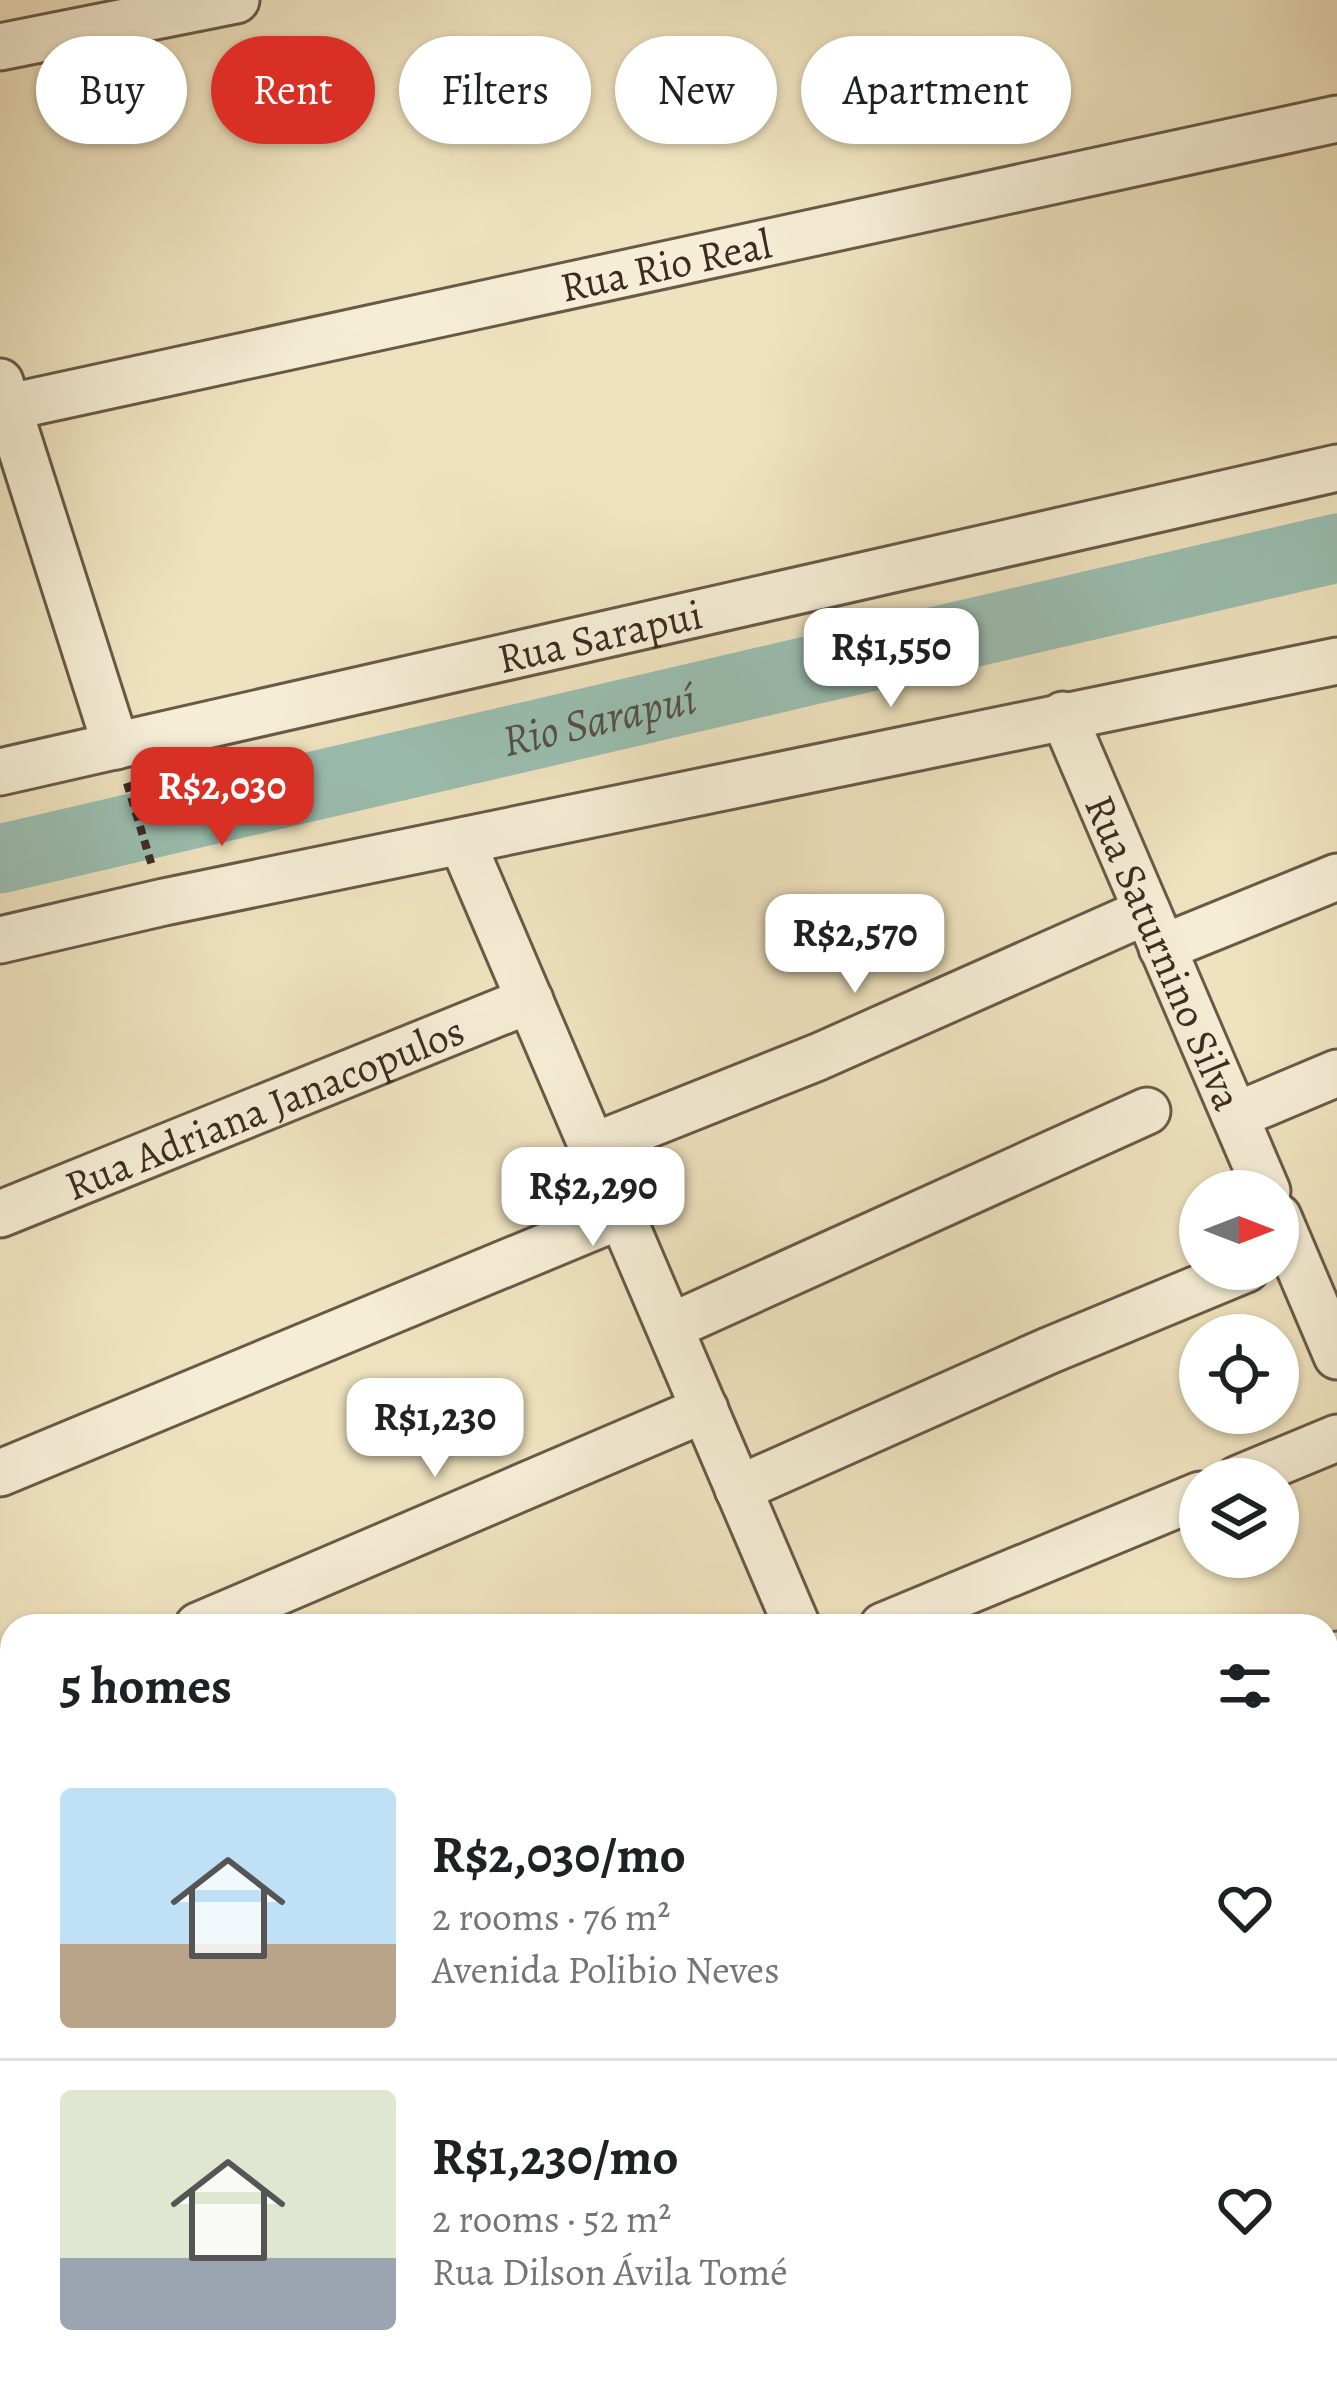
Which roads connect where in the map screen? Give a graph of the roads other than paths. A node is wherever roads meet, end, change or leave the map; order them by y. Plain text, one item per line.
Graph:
1 (236, 0) edge
2 (0, 46) edge
3 (1335, 119) edge
4 (2, 400) edge
5 (1337, 468) edge
6 (1337, 662) edge
7 (1063, 715) junction
8 (116, 746) junction
9 (0, 772) edge
10 (461, 842) junction
11 (1337, 877) edge
12 (1155, 930) junction
13 (0, 940) edge
14 (530, 1000) junction
15 (1337, 1073) edge
16 (1147, 1111) dead end
17 (1235, 1116) junction
18 (592, 1148) junction
19 (1258, 1170) edge
20 (0, 1214) edge
21 (622, 1215) junction
22 (1299, 1258) edge
23 (1195, 1290) edge
24 (670, 1327) junction
25 (1337, 1356) edge
26 (705, 1408) junction
27 (1337, 1438) edge
28 (1289, 1458) edge
29 (0, 1473) edge
30 (737, 1489) junction
31 (1179, 1504) edge
32 (226, 1614) edge
33 (791, 1614) edge
34 (912, 1614) edge

1 - 2 street
3 - 4 street, Rua Rio Real
4 - 8 street
5 - 8 street, Rua Sarapui
6 - 7 street
7 - 10 street
7 - 12 street, Rua Saturnino Silva
8 - 9 street, Rua Sarapui
10 - 13 street
10 - 14 street
11 - 12 street
12 - 17 street, Rua Saturnino Silva
12 - 18 street
14 - 18 street
14 - 20 street, Rua Adriana Janacopulos
15 - 17 street
16 - 24 street
17 - 19 street, Rua Saturnino Silva
18 - 21 street
21 - 24 street
21 - 29 street
22 - 25 street
23 - 30 street
24 - 26 street
26 - 30 street
26 - 32 street
27 - 28 street
30 - 33 street
31 - 34 street

